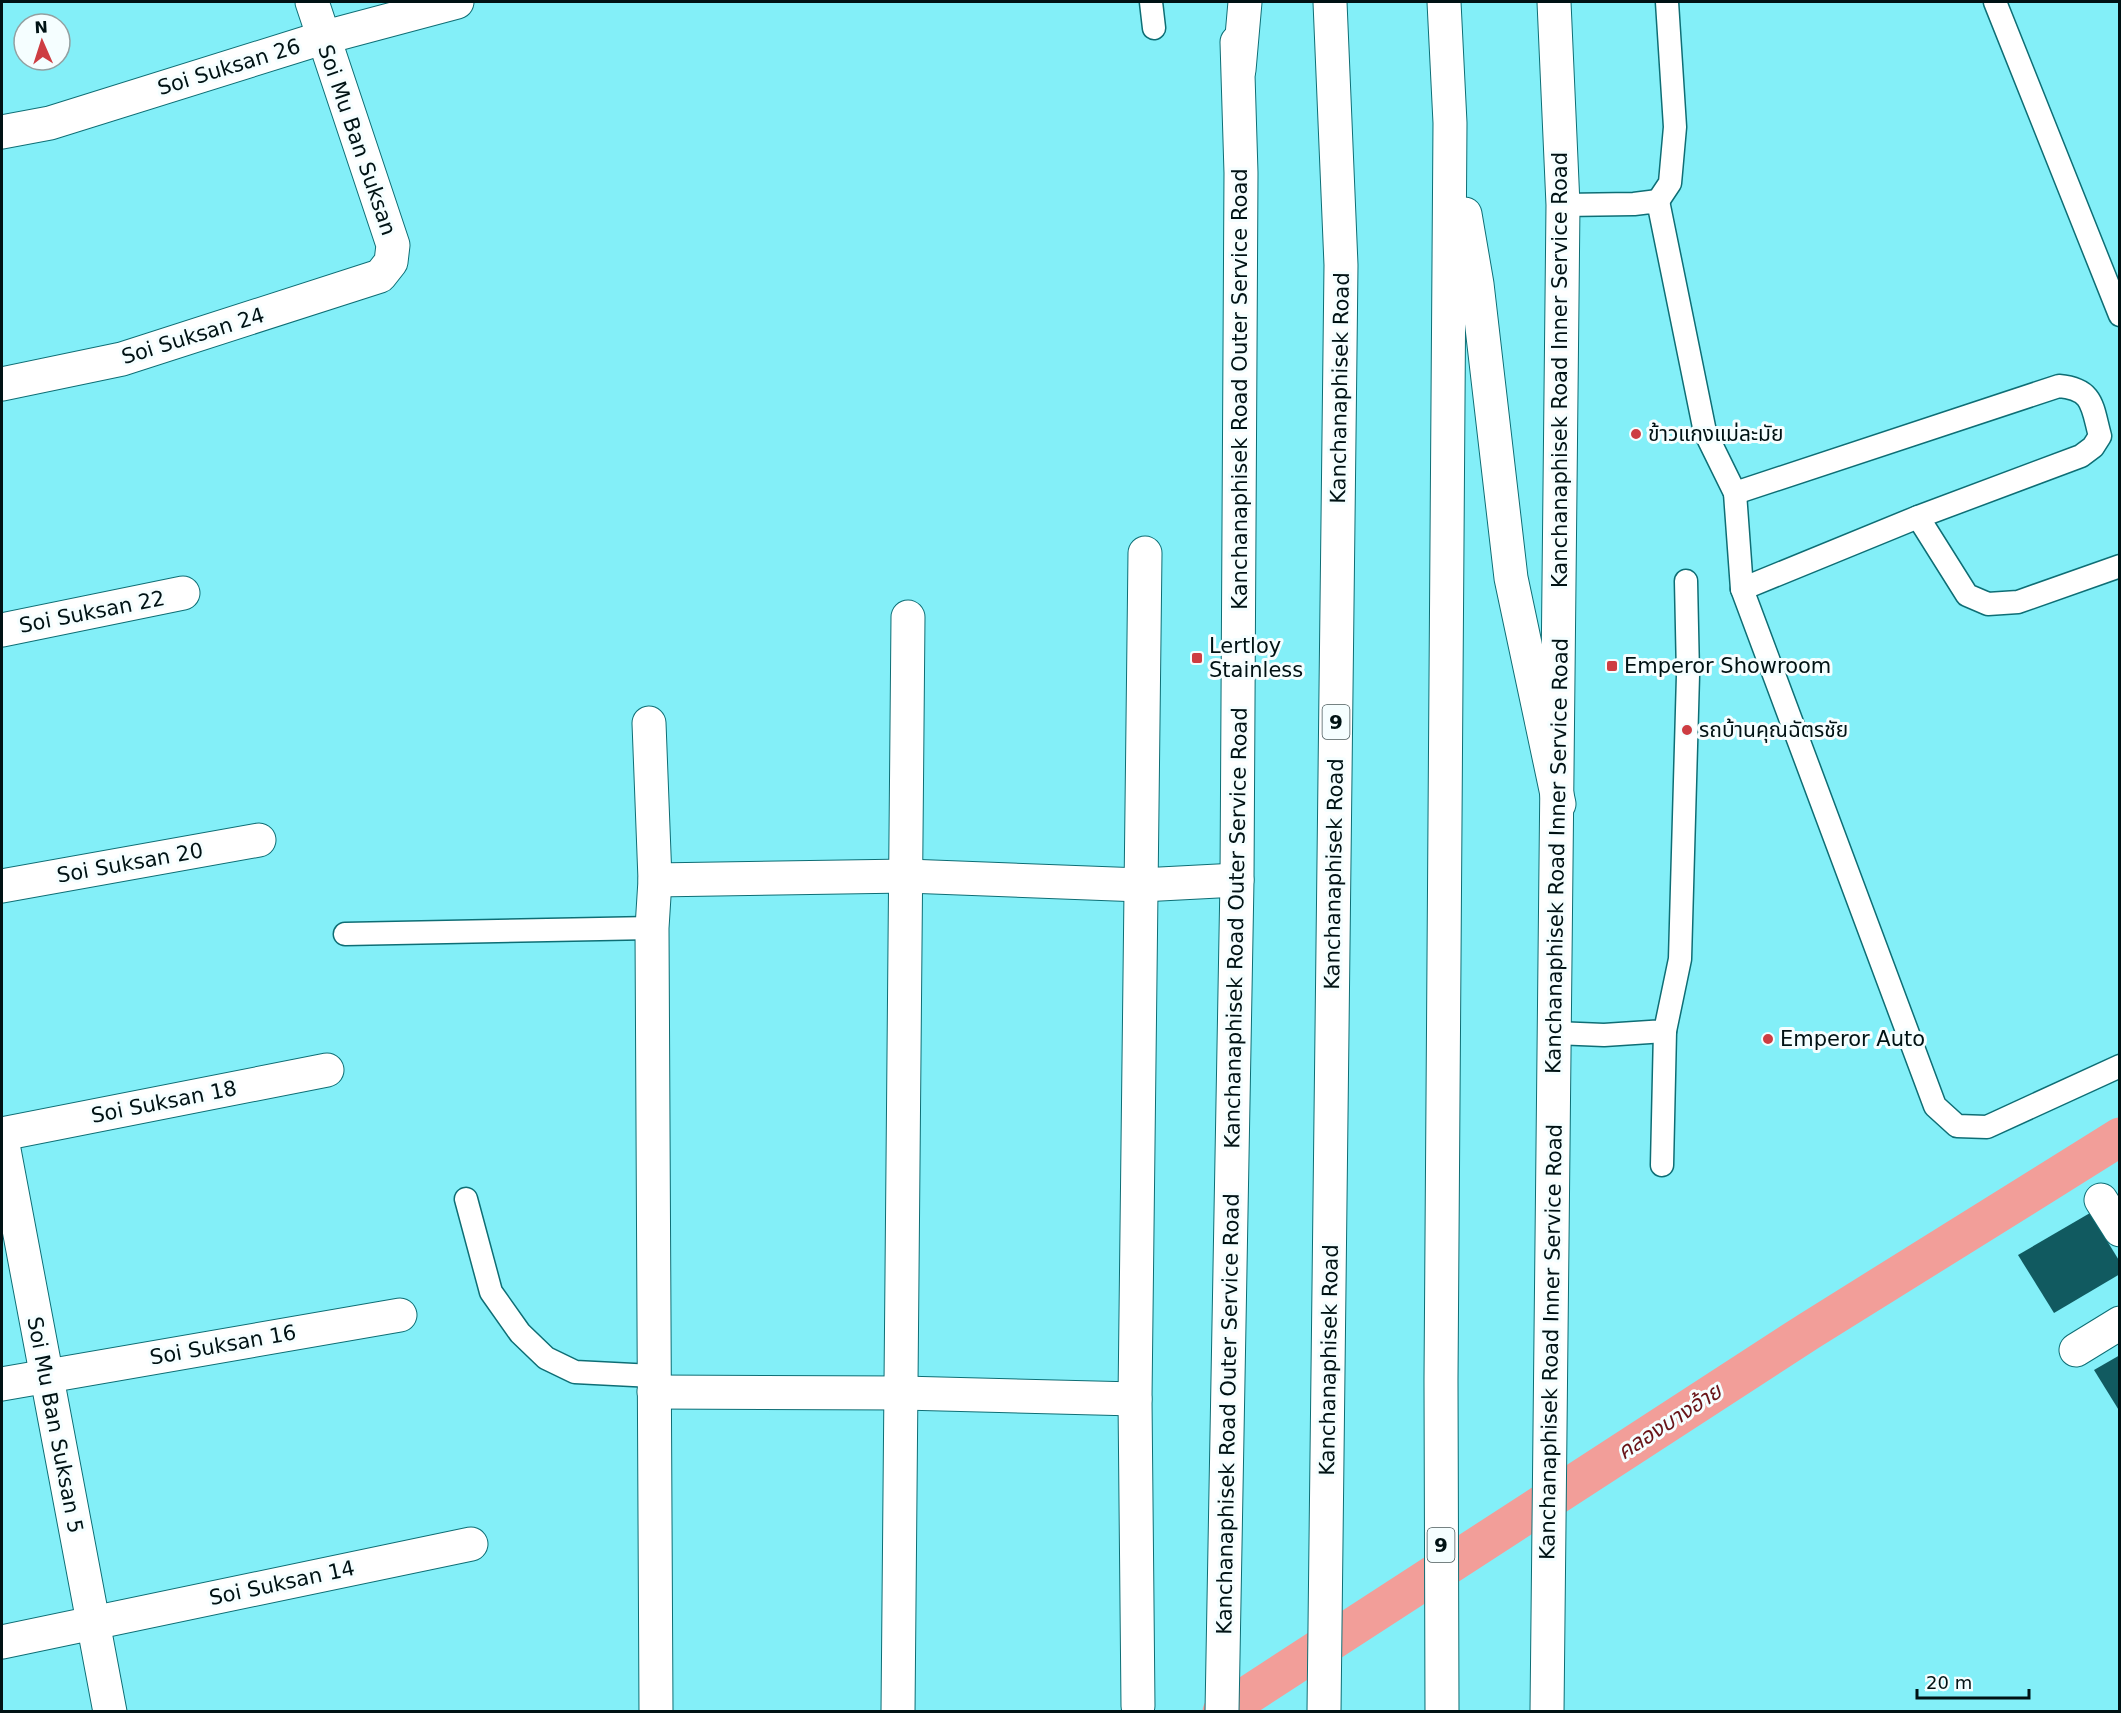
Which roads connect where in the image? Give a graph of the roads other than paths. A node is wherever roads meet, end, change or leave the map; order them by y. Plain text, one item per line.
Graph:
1 (312, 2) edge
2 (457, 2) edge
3 (1151, 2) edge
4 (1235, 2) edge
5 (1245, 2) edge
6 (1330, 2) edge
7 (1444, 2) edge
8 (1554, 2) edge
9 (1667, 2) edge
10 (1995, 2) edge
11 (1154, 28) dead end
12 (322, 38) junction
13 (1239, 70) junction
14 (1450, 123) junction
15 (2, 132) edge
16 (1658, 201) junction
17 (1563, 205) junction
18 (380, 276) joint
19 (2120, 315) edge
20 (2, 384) edge
21 (1735, 493) junction
22 (1918, 517) junction
23 (1144, 553) dead end
24 (2120, 566) edge
25 (1686, 581) dead end
26 (1742, 589) junction
27 (183, 593) dead end
28 (908, 617) dead end
29 (2, 630) edge
30 (650, 723) dead end
31 (1559, 804) junction
32 (259, 840) dead end
33 (907, 876) junction
34 (655, 880) junction
35 (1237, 880) junction
36 (1141, 885) junction
37 (2, 886) edge
38 (652, 928) junction
39 (345, 934) dead end
40 (1665, 1031) junction
41 (1555, 1033) junction
42 (2120, 1066) edge
43 (327, 1070) dead end
44 (2, 1134) edge
45 (2, 1139) edge
46 (1662, 1166) dead end
47 (466, 1199) dead end
48 (2101, 1200) dead end
49 (2120, 1230) edge
50 (400, 1315) dead end
51 (2120, 1323) edge
52 (2076, 1350) dead end
53 (46, 1375) junction
54 (2, 1384) edge
55 (653, 1384) junction
56 (903, 1393) junction
57 (1135, 1399) junction
58 (471, 1544) dead end
59 (92, 1623) junction
60 (2, 1642) edge
61 (1138, 1707) dead end
62 (110, 1712) edge
63 (656, 1712) edge
64 (898, 1712) edge
65 (1222, 1712) edge
66 (1324, 1712) edge
67 (1442, 1712) edge
68 (1547, 1712) edge

1 - 12 main road, Soi Mu Ban Suksan
2 - 12 main road, Soi Suksan 26
3 - 11 lane
4 - 13 main road, Kanchanaphisek Road Outer Service Road
5 - 13 main road
6 - 66 main road, Kanchanaphisek Road / 9
7 - 14 main road, 9
8 - 17 main road, Kanchanaphisek Road Inner Service Road
9 - 16 lane
10 - 19 lane
12 - 15 main road, Soi Suksan 26
12 - 18 main road, Soi Mu Ban Suksan
13 - 35 main road, Kanchanaphisek Road Outer Service Road
14 - 31 main road
14 - 67 main road, 9
16 - 17 lane
16 - 21 lane
17 - 31 main road, Kanchanaphisek Road Inner Service Road
18 - 20 main road, Soi Suksan 24
21 - 22 lane
21 - 26 lane
22 - 24 lane
22 - 26 lane
23 - 36 main road
25 - 40 lane
26 - 42 lane
27 - 29 main road, Soi Suksan 22
28 - 33 main road
30 - 34 main road
31 - 41 main road, Kanchanaphisek Road Inner Service Road
32 - 37 main road, Soi Suksan 20
33 - 34 main road
33 - 36 main road
33 - 56 main road
34 - 38 main road
35 - 36 main road
35 - 65 main road, Kanchanaphisek Road Outer Service Road
36 - 57 main road
38 - 39 lane
38 - 55 main road
40 - 41 lane
40 - 46 lane
41 - 68 main road, Kanchanaphisek Road Inner Service Road
43 - 44 main road, Soi Suksan 18
45 - 53 main road, Soi Mu Ban Suksan 5
47 - 55 lane
48 - 49 main road
50 - 53 main road, Soi Suksan 16
51 - 52 main road
53 - 54 main road, Soi Suksan 16
53 - 59 main road, Soi Mu Ban Suksan 5
55 - 56 main road
55 - 63 main road
56 - 57 main road
56 - 64 main road
57 - 61 main road
58 - 59 main road, Soi Suksan 14
59 - 60 main road, Soi Suksan 14
59 - 62 main road, Soi Mu Ban Suksan 5

